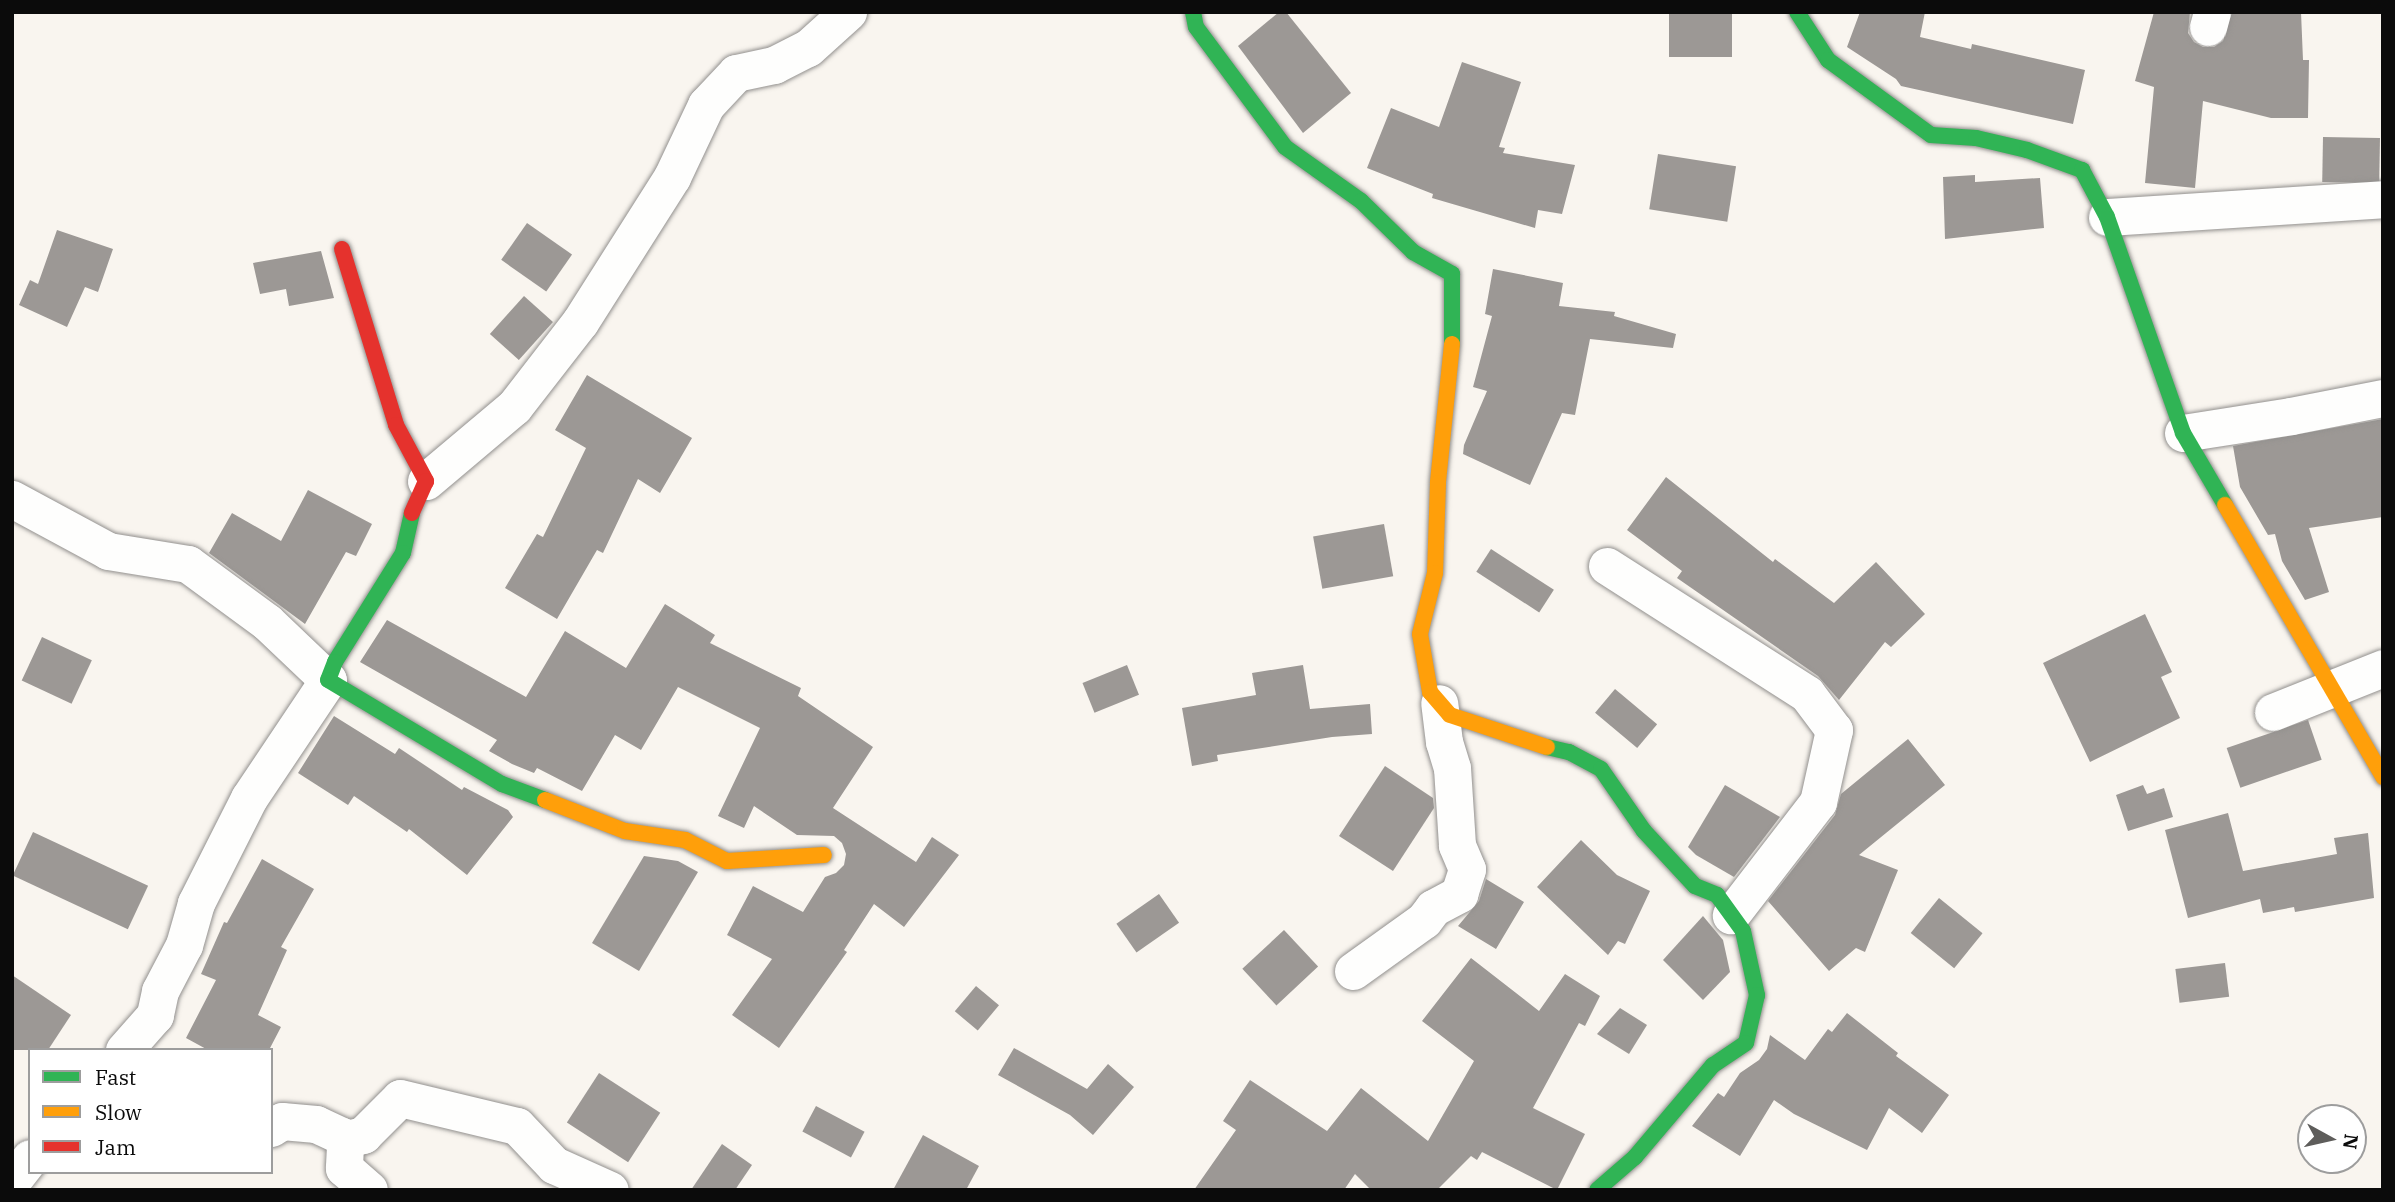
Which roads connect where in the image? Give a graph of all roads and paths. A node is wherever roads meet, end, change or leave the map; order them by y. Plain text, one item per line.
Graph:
1 (848, 12) edge
2 (1193, 12) edge
3 (1797, 12) edge
4 (2383, 200) edge
5 (2107, 217) junction
6 (342, 249) dead end
7 (2383, 398) edge
8 (2183, 433) junction
9 (426, 481) junction
10 (12, 499) edge
11 (1607, 566) dead end
12 (2383, 668) edge
13 (328, 680) junction
14 (2331, 688) junction
15 (1439, 703) junction
16 (2273, 712) dead end
17 (2383, 777) edge
18 (824, 855) dead end
19 (1731, 915) junction
20 (1353, 971) dead end
21 (126, 1048) edge
22 (273, 1127) edge
23 (343, 1140) junction
24 (28, 1161) edge
25 (545, 1177) edge
26 (12, 1181) edge
27 (1615, 1184) edge
28 (369, 1190) edge
29 (610, 1190) edge

1 - 9 street
2 - 15 street
3 - 5 street
4 - 5 street
5 - 8 street
6 - 9 street
7 - 8 street
8 - 14 street
9 - 13 street
10 - 13 street
11 - 19 street
12 - 14 street
13 - 18 street
13 - 21 street
14 - 16 street
14 - 17 street
15 - 19 street
15 - 20 street
19 - 27 street
22 - 23 street
23 - 25 street
23 - 28 street
24 - 26 street
25 - 29 street

